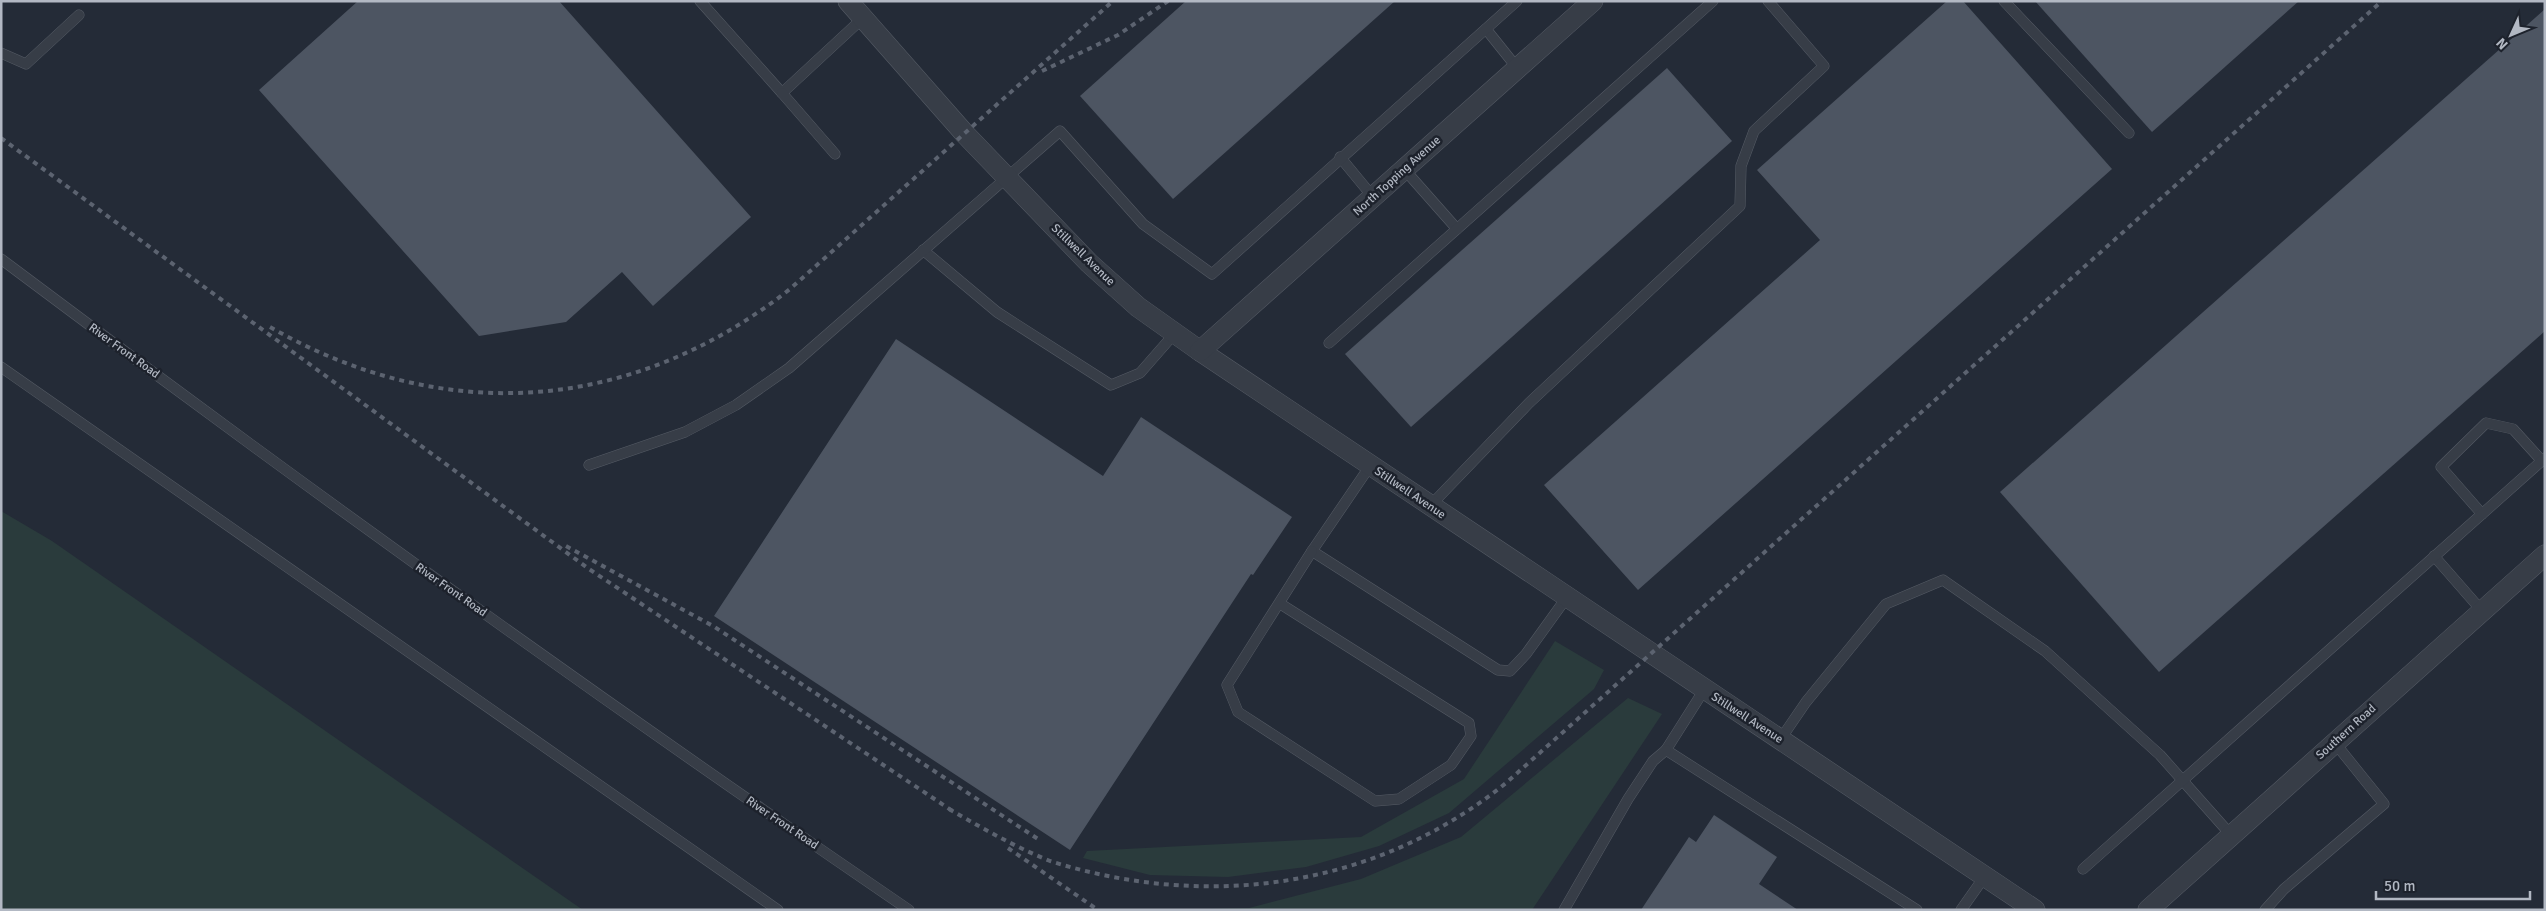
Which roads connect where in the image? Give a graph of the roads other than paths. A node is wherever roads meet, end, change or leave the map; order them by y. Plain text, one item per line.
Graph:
1 (700, 1) edge
2 (848, 1) edge
3 (1517, 1) edge
4 (1593, 1) edge
5 (1713, 1) edge
6 (1768, 1) edge
7 (2004, 1) edge
8 (79, 15) dead end
9 (863, 18) junction
10 (1486, 29) junction
11 (1, 53) edge
12 (1518, 69) junction
13 (782, 93) junction
14 (2129, 133) dead end
15 (835, 154) dead end
16 (1340, 157) junction
17 (1404, 169) junction
18 (1006, 176) junction
19 (1373, 198) junction
20 (1457, 229) junction
21 (923, 250) junction
22 (1, 259) edge
23 (1175, 333) junction
24 (1329, 343) dead end
25 (1200, 351) junction
26 (1, 367) edge
27 (2543, 460) edge
28 (589, 465) dead end
29 (1370, 466) junction
30 (1430, 506) junction
31 (2482, 514) junction
32 (1312, 551) junction
33 (2545, 555) edge
34 (2434, 556) junction
35 (1567, 597) junction
36 (1279, 603) junction
37 (2482, 611) junction
38 (1704, 690) junction
39 (1780, 740) junction
40 (2335, 742) junction
41 (1666, 750) junction
42 (2184, 779) junction
43 (2231, 835) junction
44 (2083, 869) dead end
45 (1984, 876) junction
46 (778, 910) edge
47 (908, 910) edge
48 (1564, 910) edge
49 (1917, 910) edge
50 (1961, 910) edge
51 (2035, 910) edge
52 (2148, 910) edge
53 (2265, 910) edge

1 - 13 lane
2 - 9 street, Stillwell Avenue
3 - 10 lane
4 - 12 street, North Topping Avenue
5 - 20 lane
6 - 30 lane
7 - 14 lane
8 - 11 lane
9 - 13 lane
9 - 18 street, Stillwell Avenue
10 - 12 lane
10 - 16 lane
12 - 17 street, North Topping Avenue
13 - 15 lane
16 - 18 lane
16 - 19 lane
17 - 19 street, North Topping Avenue
17 - 20 lane
18 - 21 lane
18 - 23 street, Stillwell Avenue
19 - 25 street, North Topping Avenue
20 - 24 lane
21 - 23 lane
21 - 28 lane
22 - 47 lane, River Front Road
23 - 25 street, Stillwell Avenue
25 - 29 street, Stillwell Avenue
26 - 46 lane
27 - 31 lane
27 - 31 lane
29 - 30 street, Stillwell Avenue
29 - 32 lane
30 - 35 street, Stillwell Avenue
31 - 34 lane
32 - 35 lane
32 - 36 lane
33 - 37 street, Southern Road
34 - 37 lane
34 - 42 lane
35 - 38 street, Stillwell Avenue
36 - 36 lane
37 - 40 street, Southern Road
38 - 39 street, Stillwell Avenue
38 - 41 lane
39 - 42 lane
39 - 45 street, Stillwell Avenue
40 - 43 street, Southern Road
40 - 53 lane
41 - 48 lane
41 - 49 lane
42 - 43 lane
42 - 44 lane
43 - 52 street, Southern Road
45 - 50 lane
45 - 51 street, Stillwell Avenue

